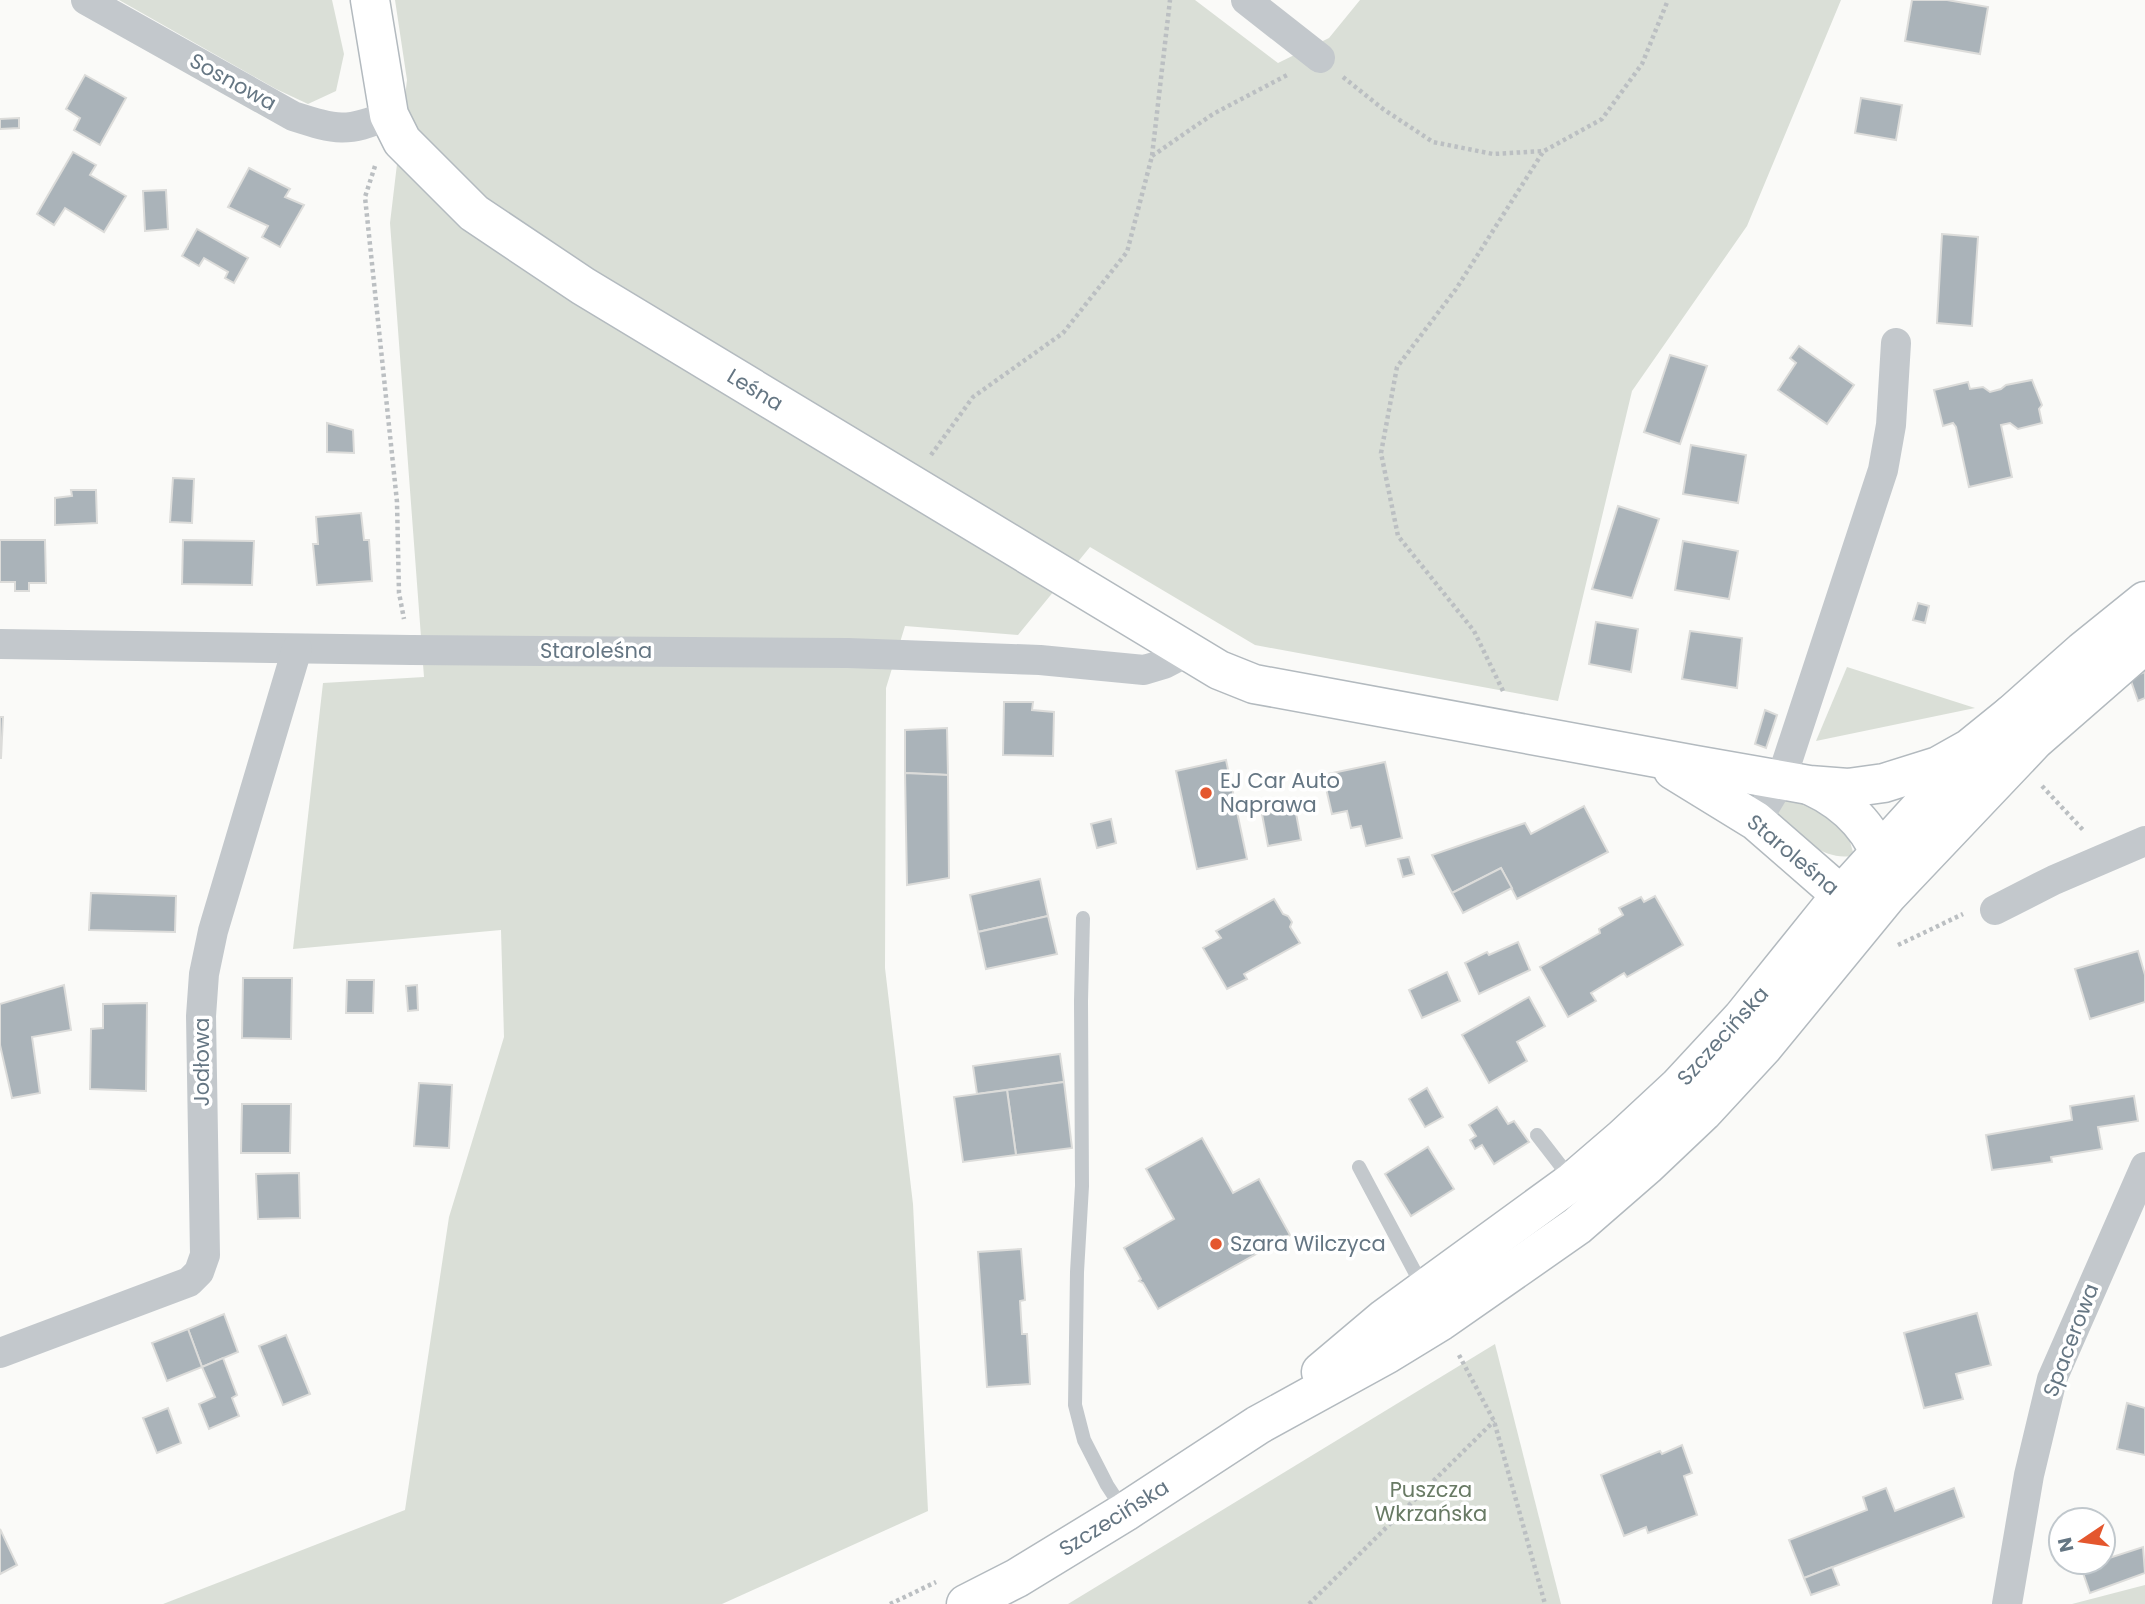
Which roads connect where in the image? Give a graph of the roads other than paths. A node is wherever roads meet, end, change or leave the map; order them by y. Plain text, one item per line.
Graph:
1 (86, 0) edge
2 (370, 0) edge
3 (1246, 0) edge
4 (1320, 58) road end
5 (378, 119) junction
6 (1896, 343) dead end
7 (2145, 601) edge
8 (0, 644) edge
9 (2145, 644) edge
10 (297, 649) junction
11 (1187, 652) junction
12 (1254, 684) joint
13 (2012, 714) junction
14 (1650, 757) junction
15 (1795, 783) junction
16 (1756, 821) junction
17 (2145, 841) edge
18 (1881, 852) junction
19 (1841, 895) junction
20 (1887, 896) junction
21 (1994, 910) road end
22 (1083, 918) dead end
23 (1537, 1135) dead end
24 (1359, 1167) dead end
25 (2145, 1167) edge
26 (1584, 1196) junction
27 (1433, 1306) junction
28 (0, 1353) edge
29 (1125, 1512) junction
30 (966, 1604) edge
31 (2007, 1604) edge

1 - 5 street, Sosnowa
2 - 5 street, Leśna
3 - 4 street
5 - 11 street, Leśna
6 - 15 street
7 - 13 street, Szczecińska
8 - 10 street, Staroleśna
9 - 20 street, Szczecińska
10 - 11 street, Staroleśna
10 - 28 street, Jodłowa
11 - 12 street, Leśna
12 - 14 street, Staroleśna
13 - 15 street, Staroleśna
13 - 18 street, Szczecińska
14 - 15 street, Staroleśna
14 - 16 street, Staroleśna
15 - 16 street
15 - 18 street, Staroleśna
16 - 19 street, Staroleśna
17 - 21 street
18 - 19 street, Szczecińska
18 - 20 street, Staroleśna
19 - 20 street, Staroleśna
19 - 26 street, Szczecińska
20 - 26 street, Szczecińska
22 - 29 lane
23 - 26 lane
24 - 27 lane
25 - 31 street, Spacerowa
26 - 27 street, Szczecińska
27 - 29 street, Szczecińska
29 - 30 street, Szczecińska

